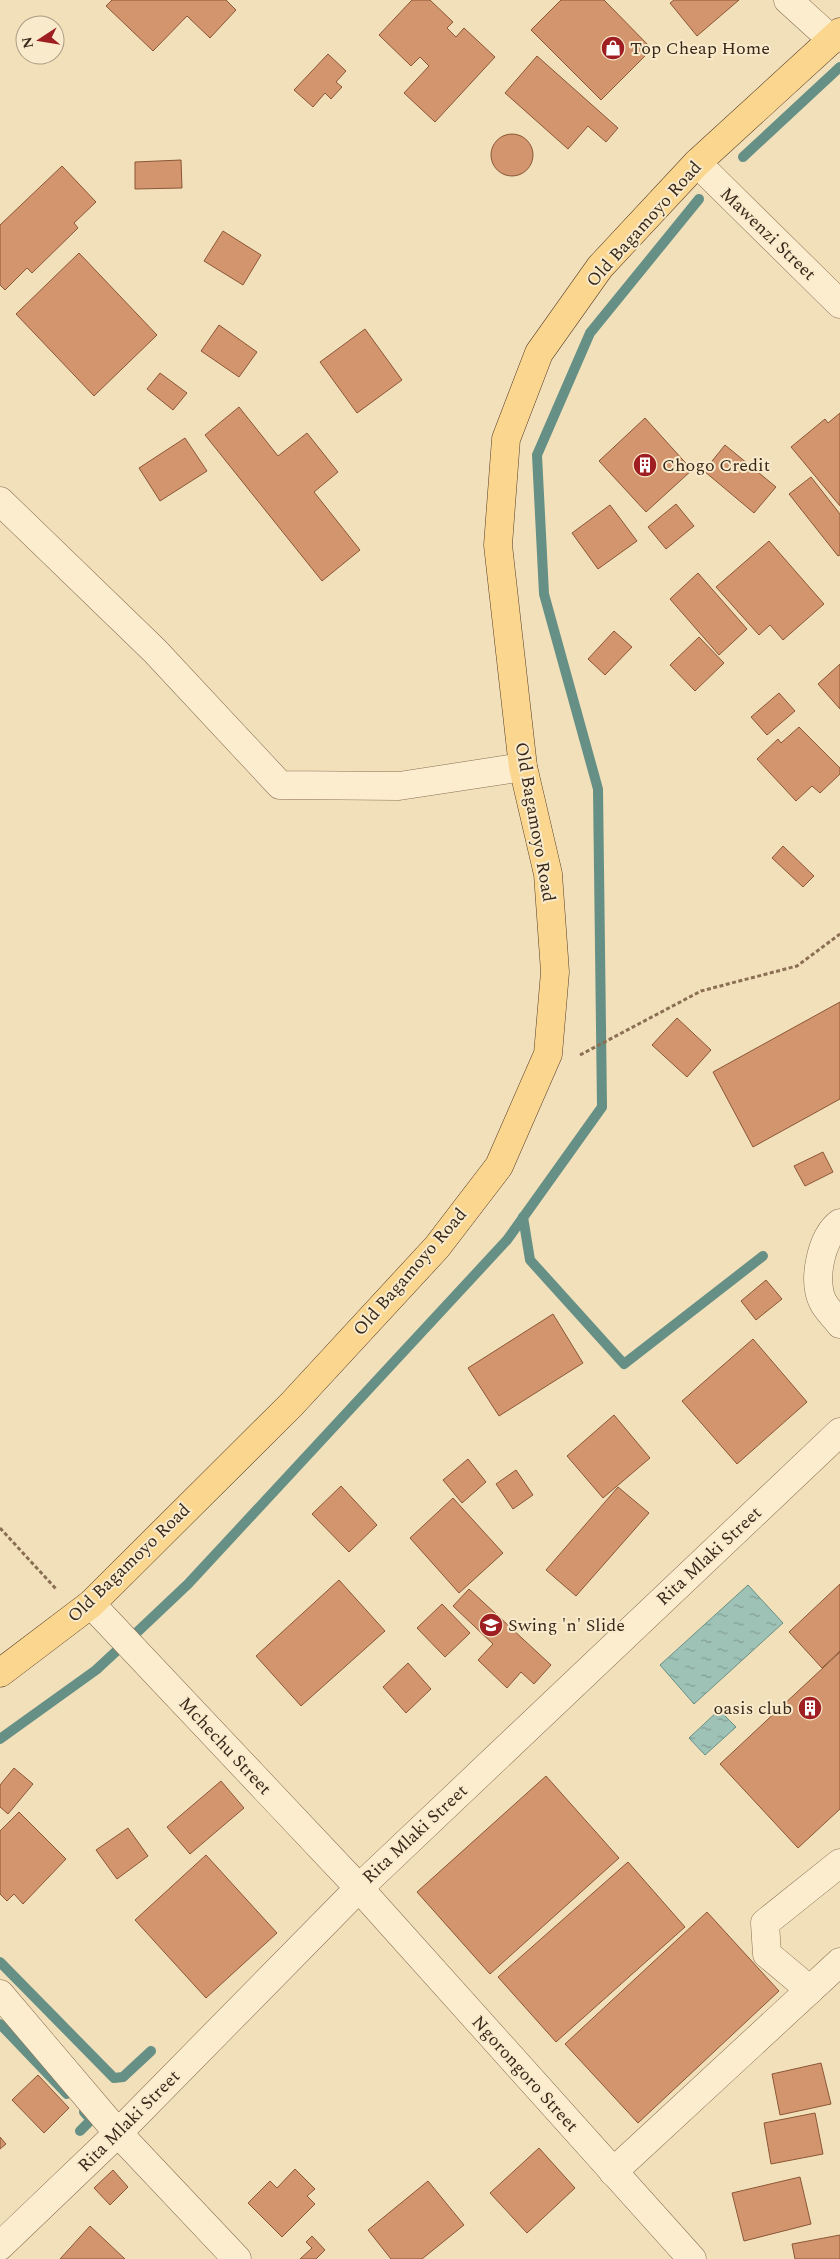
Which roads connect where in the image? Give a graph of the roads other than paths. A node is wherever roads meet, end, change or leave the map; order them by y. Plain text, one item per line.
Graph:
1 (788, 0) edge
2 (836, 36) edge
3 (697, 164) junction
4 (840, 304) edge
5 (0, 501) edge
6 (523, 767) junction
7 (840, 1223) edge
8 (840, 1324) edge
9 (840, 1432) edge
10 (85, 1609) junction
11 (0, 1673) edge
12 (840, 1863) edge
13 (359, 1888) junction
14 (840, 1962) edge
15 (810, 1990) junction
16 (0, 1994) edge
17 (118, 2133) junction
18 (613, 2172) junction
19 (0, 2246) edge
20 (237, 2259) edge
21 (692, 2259) edge

1 - 2 street
2 - 3 main road, Old Bagamoyo Road
3 - 4 street, Mawenzi Street
3 - 6 main road, Old Bagamoyo Road
5 - 6 street
6 - 10 main road, Old Bagamoyo Road
7 - 8 street
9 - 13 street, Rita Mlaki Street
10 - 11 main road, Old Bagamoyo Road
10 - 13 street, Mchechu Street
12 - 15 street
13 - 17 street, Rita Mlaki Street
13 - 18 street, Ngorongoro Street
14 - 15 street
15 - 18 street
16 - 17 street
17 - 19 street, Rita Mlaki Street
17 - 20 street
18 - 21 street, Ngorongoro Street

